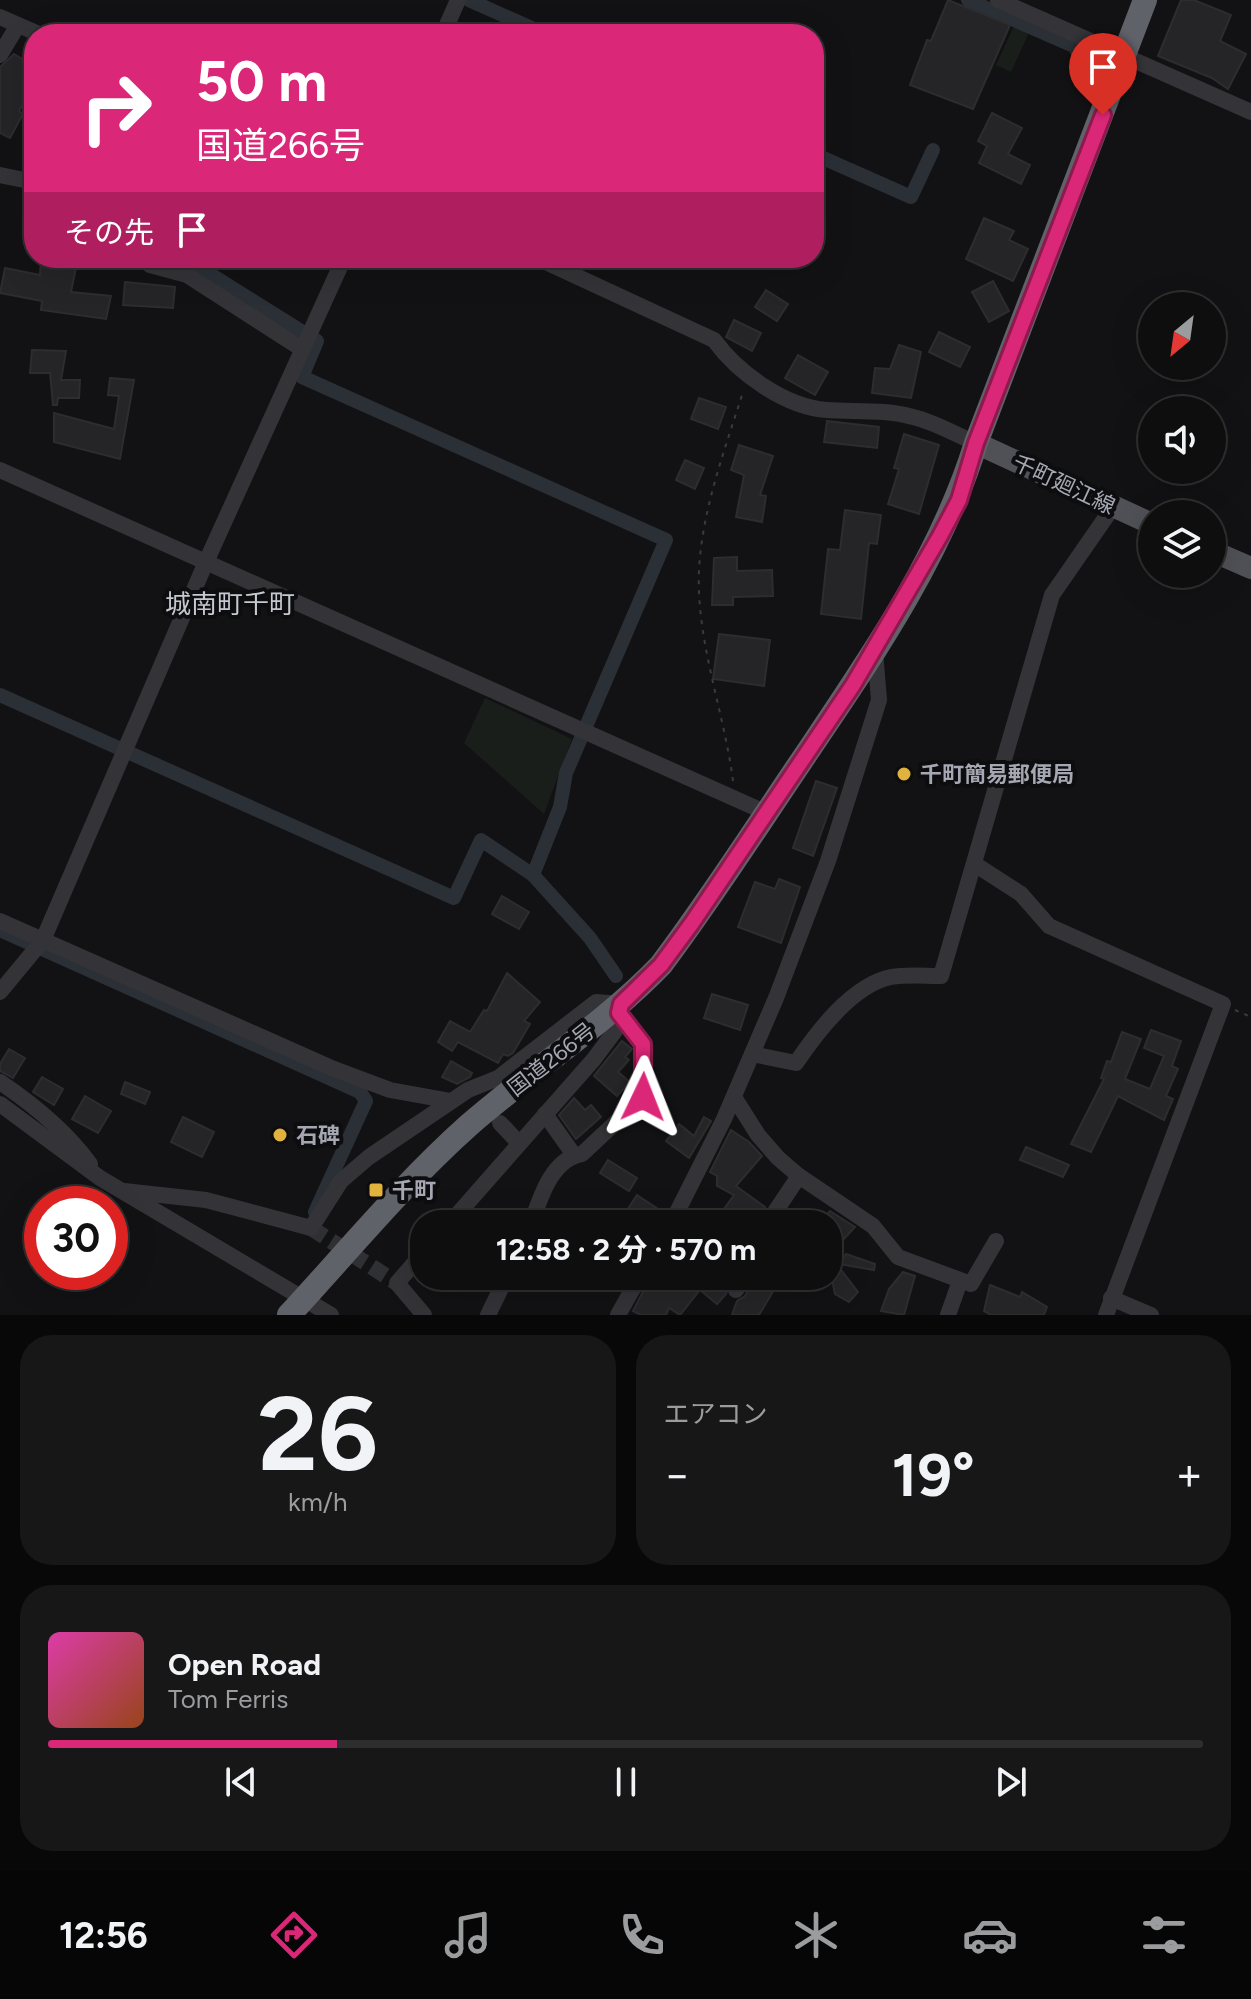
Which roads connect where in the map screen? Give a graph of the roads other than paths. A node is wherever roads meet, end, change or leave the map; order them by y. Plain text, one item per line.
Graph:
1 (458, 0) edge
2 (998, 0) edge
3 (1145, 0) edge
4 (0, 17) edge
5 (447, 24) edge
6 (18, 25) junction
7 (24, 28) edge
8 (0, 55) edge
9 (1126, 56) junction
10 (1251, 112) edge
11 (0, 175) edge
12 (24, 180) edge
13 (161, 268) edge
14 (339, 268) edge
15 (559, 268) edge
16 (302, 349) junction
17 (976, 443) junction
18 (0, 470) edge
19 (1113, 507) junction
20 (1138, 518) edge
21 (1226, 557) edge
22 (206, 562) junction
23 (1251, 568) edge
24 (875, 651) junction
25 (767, 813) junction
26 (976, 865) junction
27 (0, 921) edge
28 (43, 940) junction
29 (0, 992) edge
30 (620, 1009) junction
31 (752, 1054) junction
32 (0, 1082) edge
33 (734, 1097) junction
34 (451, 1101) junction
35 (0, 1104) edge
36 (545, 1114) junction
37 (500, 1123) dead end
38 (519, 1143) junction
39 (574, 1155) junction
40 (799, 1176) junction
41 (100, 1178) junction
42 (115, 1186) edge
43 (128, 1191) edge
44 (128, 1194) edge
45 (461, 1210) edge
46 (536, 1210) edge
47 (678, 1210) edge
48 (776, 1210) edge
49 (996, 1241) dead end
50 (410, 1268) edge
51 (960, 1281) junction
52 (500, 1290) edge
53 (632, 1290) edge
54 (1111, 1298) junction
55 (295, 1307) edge
56 (331, 1315) edge
57 (424, 1315) edge
58 (488, 1315) edge
59 (618, 1315) edge
60 (948, 1315) edge
61 (1106, 1315) edge
62 (1151, 1315) edge

1 - 5 street
2 - 9 street
3 - 9 highway, 国道266号
4 - 6 street
6 - 7 street
6 - 8 street
9 - 10 street
9 - 17 highway, 国道266号
11 - 12 street
13 - 16 street
14 - 16 street
15 - 17 street
16 - 22 street
17 - 19 main road, 千町廻江線
17 - 24 highway, 国道266号
18 - 22 street
19 - 20 main road, 千町廻江線
19 - 26 street
21 - 23 main road
22 - 25 street
22 - 28 street
24 - 25 highway, 国道266号
24 - 31 street
25 - 30 highway, 国道266号
26 - 31 street
26 - 54 street
27 - 28 street
28 - 29 street
28 - 34 street
30 - 34 street
30 - 36 street
30 - 39 street
30 - 55 highway, 国道266号
31 - 33 street
32 - 41 street
33 - 40 street
33 - 47 street
34 - 43 street
35 - 41 street
36 - 38 street
36 - 39 street
37 - 38 street
38 - 45 street
39 - 46 street
40 - 48 street
40 - 51 street
41 - 42 street
44 - 55 street
49 - 51 street
50 - 57 street
51 - 60 street
52 - 58 street
53 - 59 street
54 - 61 street
54 - 62 street
55 - 56 street

